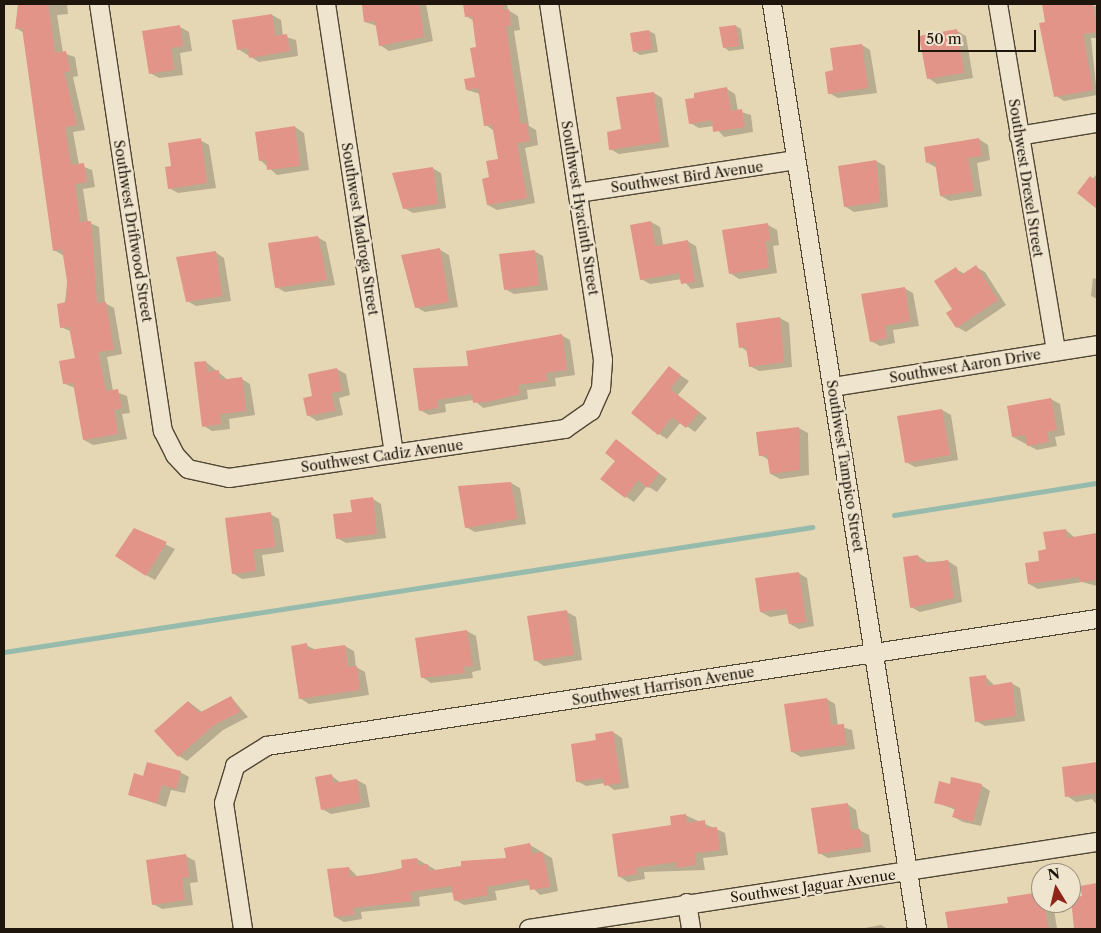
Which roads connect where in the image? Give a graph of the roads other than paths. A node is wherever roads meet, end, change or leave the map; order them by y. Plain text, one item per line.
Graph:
1 (99, 4) edge
2 (326, 4) edge
3 (549, 4) edge
4 (772, 4) edge
5 (998, 4) edge
6 (1097, 124) edge
7 (1019, 136) junction
8 (796, 160) junction
9 (578, 193) junction
10 (1097, 345) edge
11 (1056, 351) junction
12 (833, 387) junction
13 (591, 411) joint
14 (394, 454) junction
15 (175, 455) joint
16 (1097, 619) edge
17 (875, 655) junction
18 (1097, 842) edge
19 (909, 872) junction
20 (687, 904) junction
21 (243, 929) edge
22 (529, 929) edge
23 (691, 929) edge
24 (918, 929) edge

1 - 15 street, Southwest Driftwood Street
2 - 14 street, Southwest Madroga Street
3 - 9 street, Southwest Hyacinth Street
4 - 8 street, Southwest Tampico Street
5 - 7 street, Southwest Drexel Street
6 - 7 street
7 - 11 street, Southwest Drexel Street
8 - 9 street, Southwest Bird Avenue
8 - 12 street, Southwest Tampico Street
9 - 13 street, Southwest Hyacinth Street
10 - 11 street, Southwest Aaron Drive
11 - 12 street, Southwest Aaron Drive
12 - 17 street, Southwest Tampico Street
13 - 14 street, Southwest Cadiz Avenue
14 - 15 street, Southwest Cadiz Avenue
16 - 17 street, Southwest Harrison Avenue
17 - 19 street, Southwest Tampico Street
17 - 21 street, Southwest Harrison Avenue
18 - 19 street, Southwest Jaguar Avenue
19 - 20 street, Southwest Jaguar Avenue
19 - 24 street, Southwest Tampico Street
20 - 22 street, Southwest Jaguar Avenue
20 - 23 street

